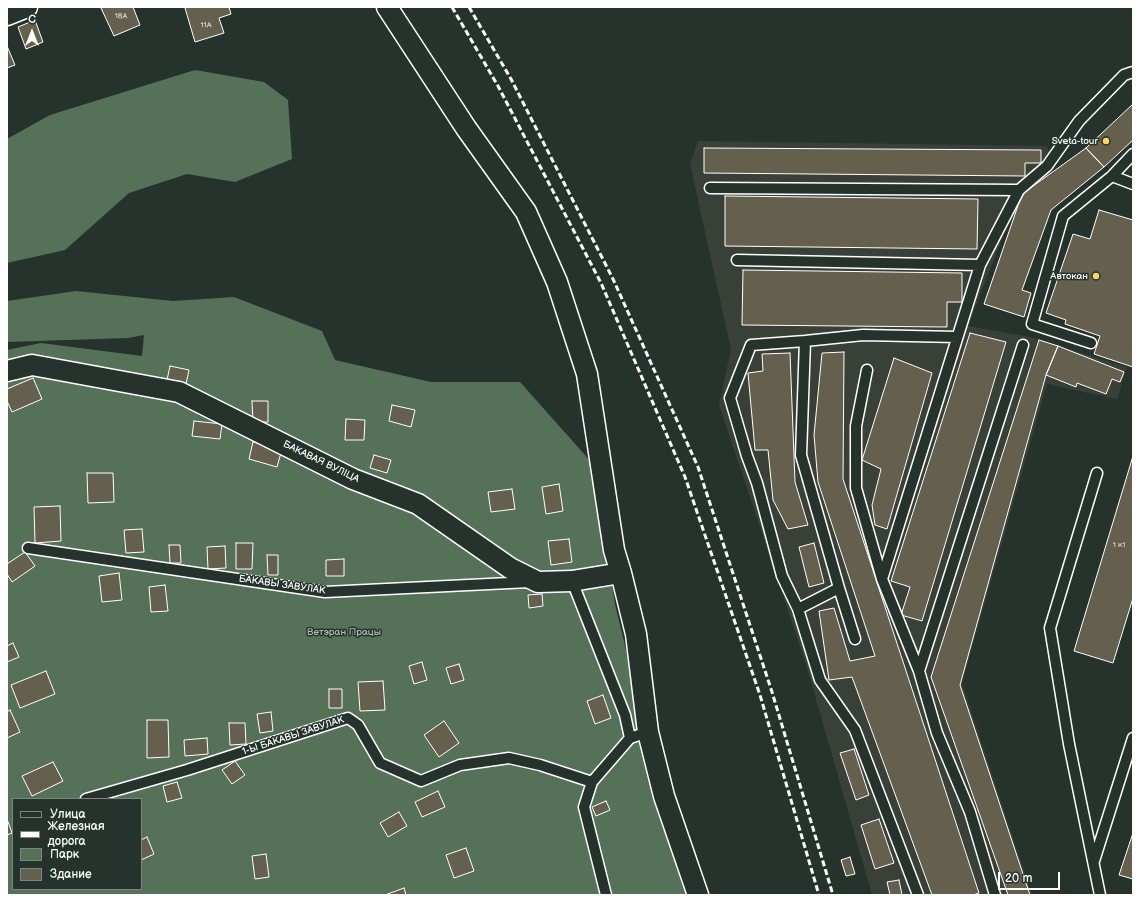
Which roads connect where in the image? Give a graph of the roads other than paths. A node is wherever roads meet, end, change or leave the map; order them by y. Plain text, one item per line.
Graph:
1 (27, 7) edge
2 (387, 7) edge
3 (7, 15) edge
4 (1133, 72) edge
5 (1133, 154) edge
6 (1112, 176) junction
7 (1133, 184) edge
8 (710, 188) dead end
9 (1019, 190) junction
10 (737, 260) dead end
11 (980, 265) junction
12 (957, 337) junction
13 (805, 341) junction
14 (1091, 343) dead end
15 (1023, 345) dead end
16 (867, 370) dead end
17 (7, 371) edge
18 (1097, 473) dead end
19 (28, 548) dead end
20 (621, 573) junction
21 (882, 579) junction
22 (572, 581) junction
23 (538, 582) junction
24 (839, 588) junction
25 (798, 609) junction
26 (855, 639) dead end
27 (919, 671) junction
28 (639, 735) junction
29 (1133, 738) edge
30 (592, 782) junction
31 (89, 798) edge
32 (1094, 863) junction
33 (606, 895) edge
34 (698, 895) edge
35 (918, 895) edge
36 (995, 895) edge
37 (1100, 895) edge

1 - 3 street
2 - 20 street
4 - 9 lane
5 - 6 lane
6 - 7 lane
6 - 14 lane
8 - 9 lane
9 - 11 lane
10 - 11 lane
11 - 12 lane
12 - 13 lane
12 - 21 lane
13 - 24 lane
13 - 25 lane
15 - 27 lane
16 - 21 lane
17 - 23 street, БАКАВАЯ ВУЛІЦА
18 - 32 lane
19 - 23 lane, БАКАВЫ ЗАВУЛАК
20 - 22 street, БАКАВАЯ ВУЛІЦА
20 - 28 street
21 - 27 lane
22 - 23 street, БАКАВАЯ ВУЛІЦА
22 - 28 lane
24 - 25 lane
24 - 26 lane
25 - 35 lane
27 - 36 lane
28 - 30 lane
28 - 34 street
29 - 32 lane
30 - 31 lane, 1-Ы БАКАВЫ ЗАВУЛАК
30 - 33 lane
32 - 37 lane

